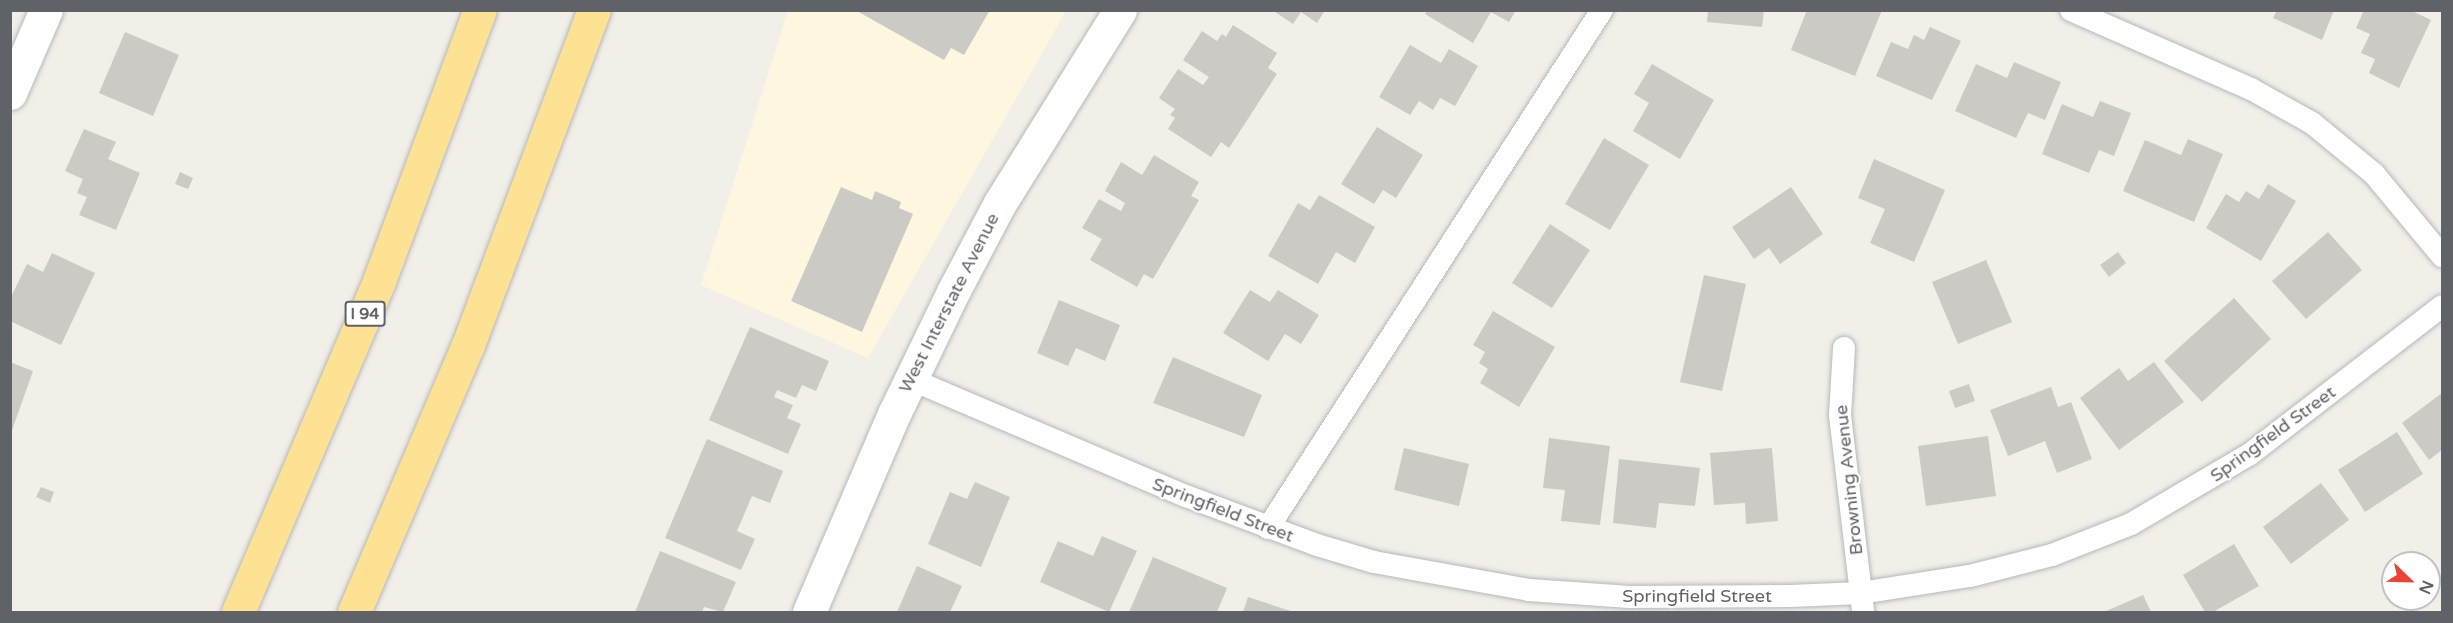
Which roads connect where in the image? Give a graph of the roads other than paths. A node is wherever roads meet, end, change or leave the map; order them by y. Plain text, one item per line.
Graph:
1 (46, 10) edge
2 (480, 10) edge
3 (594, 10) edge
4 (1120, 10) edge
5 (1602, 10) edge
6 (2071, 10) edge
7 (10, 93) edge
8 (2442, 256) edge
9 (2442, 306) edge
10 (1844, 348) dead end
11 (910, 379) junction
12 (1268, 528) junction
13 (1862, 603) edge
14 (238, 612) edge
15 (354, 612) edge
16 (809, 612) edge

1 - 7 street
2 - 14 highway, I 94
3 - 15 highway
4 - 11 street, West Interstate Avenue
5 - 12 street
6 - 8 street
9 - 13 street, Springfield Street
10 - 13 street, Browning Avenue
11 - 12 street, Springfield Street
11 - 16 street, West Interstate Avenue
12 - 13 street, Springfield Street

